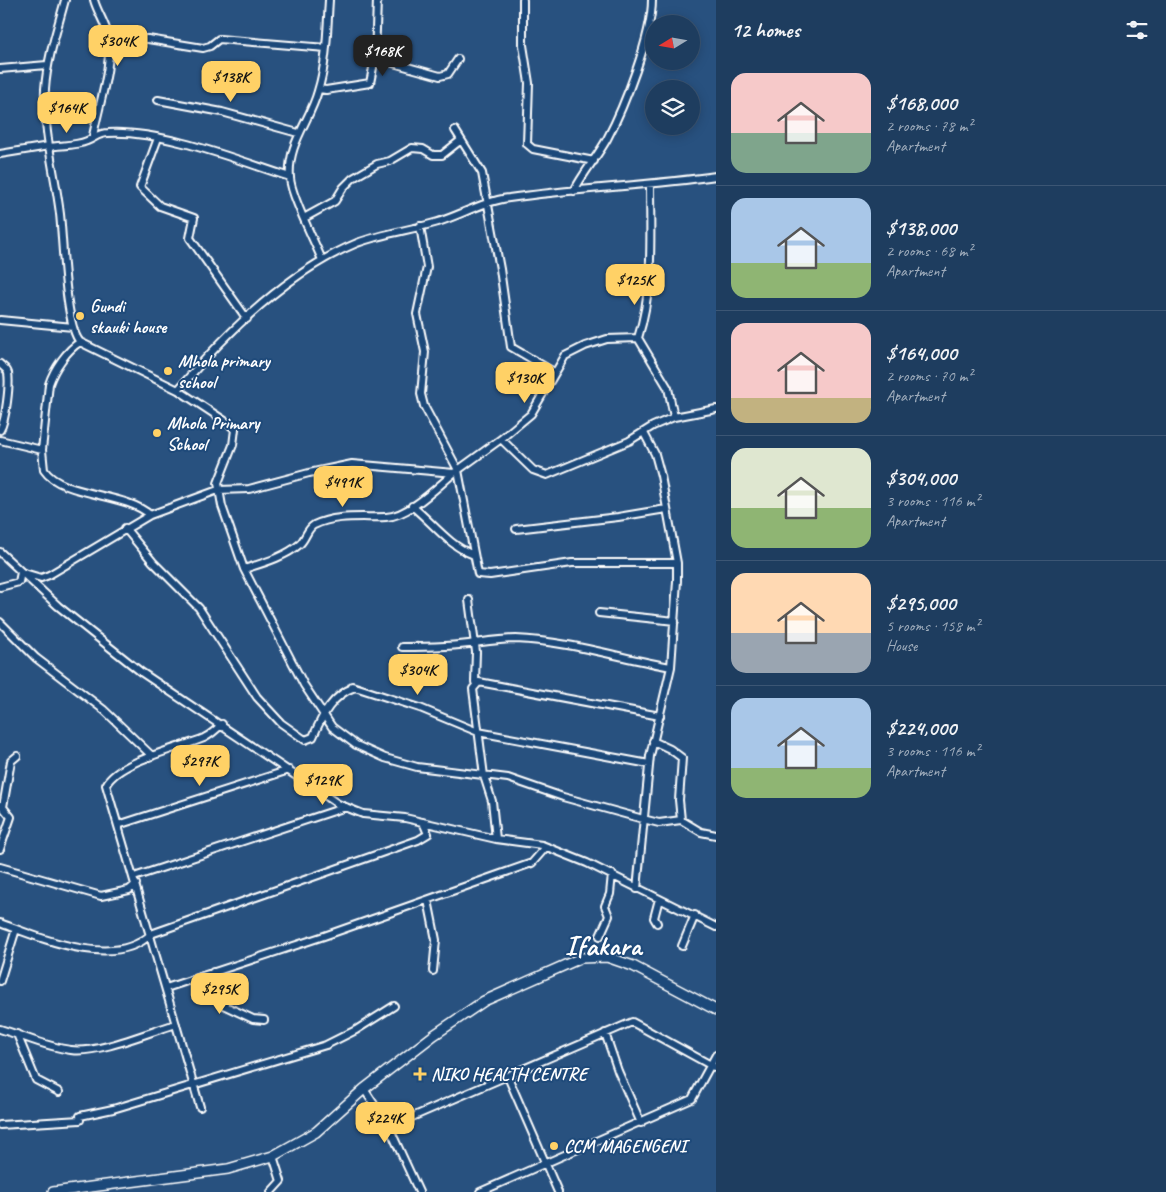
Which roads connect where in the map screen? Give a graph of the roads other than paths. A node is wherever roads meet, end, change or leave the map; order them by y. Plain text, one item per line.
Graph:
1 (65, 0) edge
2 (94, 0) edge
3 (329, 0) edge
4 (377, 0) edge
5 (523, 0) edge
6 (652, 0) edge
7 (108, 39) junction
8 (326, 48) junction
9 (375, 58) junction
10 (458, 60) dead end
11 (48, 65) junction
12 (0, 69) edge
13 (319, 89) junction
14 (158, 100) dead end
15 (454, 130) dead end
16 (298, 133) junction
17 (93, 136) junction
18 (158, 138) junction
19 (461, 140) junction
20 (49, 146) junction
21 (0, 154) edge
22 (594, 161) junction
23 (716, 176) edge
24 (290, 178) junction
25 (650, 184) junction
26 (574, 191) junction
27 (487, 204) junction
28 (304, 218) junction
29 (420, 226) junction
30 (322, 260) junction
31 (248, 319) junction
32 (0, 320) edge
33 (73, 327) junction
34 (638, 338) junction
35 (80, 342) junction
36 (0, 364) edge
37 (554, 372) junction
38 (178, 390) junction
39 (716, 409) edge
40 (674, 417) junction
41 (0, 430) edge
42 (644, 433) junction
43 (501, 439) junction
44 (0, 440) edge
45 (42, 450) junction
46 (456, 471) junction
47 (218, 490) junction
48 (412, 506) junction
49 (666, 509) junction
50 (150, 516) junction
51 (125, 528) junction
52 (516, 529) dead end
53 (0, 552) edge
54 (474, 555) junction
55 (677, 564) junction
56 (244, 569) junction
57 (21, 572) junction
58 (0, 587) edge
59 (469, 600) dead end
60 (600, 613) dead end
61 (675, 621) junction
62 (0, 622) edge
63 (475, 643) junction
64 (402, 647) dead end
65 (671, 667) junction
66 (479, 682) junction
67 (324, 715) junction
68 (660, 716) junction
69 (222, 724) junction
70 (478, 732) junction
71 (653, 741) junction
72 (17, 756) dead end
73 (152, 756) junction
74 (650, 764) junction
75 (289, 770) junction
76 (484, 776) junction
77 (1, 806) edge
78 (346, 807) junction
79 (643, 819) junction
80 (682, 820) junction
81 (423, 822) junction
82 (118, 825) junction
83 (716, 835) edge
84 (496, 839) junction
85 (546, 847) junction
86 (0, 849) edge
87 (0, 867) edge
88 (612, 874) junction
89 (134, 877) junction
90 (136, 884) junction
91 (637, 889) junction
92 (659, 899) junction
93 (428, 900) junction
94 (696, 915) junction
95 (0, 923) edge
96 (657, 923) dead end
97 (716, 926) edge
98 (16, 929) junction
99 (151, 934) junction
100 (600, 936) dead end
101 (682, 946) dead end
102 (433, 971) dead end
103 (213, 972) junction
104 (0, 981) edge
105 (166, 988) junction
106 (394, 1006) dead end
107 (716, 1010) edge
108 (264, 1020) dead end
109 (176, 1024) junction
110 (0, 1029) edge
111 (605, 1033) junction
112 (17, 1034) junction
113 (716, 1055) edge
114 (714, 1067) edge
115 (508, 1077) junction
116 (194, 1085) junction
117 (364, 1088) junction
118 (60, 1092) dead end
119 (200, 1108) dead end
120 (641, 1123) junction
121 (0, 1125) edge
122 (389, 1127) junction
123 (273, 1156) junction
124 (546, 1164) junction
125 (53, 1192) edge
126 (271, 1192) edge
127 (419, 1192) edge
128 (480, 1192) edge
129 (558, 1192) edge

1 - 11 street
2 - 7 street
3 - 8 street
4 - 9 street
5 - 22 street
6 - 22 street
7 - 8 street
7 - 17 street
8 - 13 street
9 - 10 street
9 - 13 street
11 - 12 street
11 - 20 street
13 - 16 street
14 - 16 street
15 - 19 street
16 - 24 street
17 - 18 street
17 - 20 street
18 - 24 street
18 - 31 street
19 - 27 street
19 - 28 street
20 - 21 street
20 - 33 street
22 - 26 street
23 - 25 street
24 - 28 street
25 - 26 street
25 - 34 street
26 - 27 street
27 - 29 street
27 - 37 street
28 - 30 street
29 - 30 street
29 - 46 street
30 - 31 street
31 - 38 street
32 - 33 street
33 - 35 street
34 - 37 street
34 - 40 street
35 - 38 street
35 - 45 street
36 - 41 street
37 - 43 street
38 - 47 street
39 - 40 street
40 - 42 street
42 - 43 street
42 - 49 street
43 - 46 street
44 - 45 street
45 - 50 street
46 - 47 street
46 - 48 street
46 - 54 street
47 - 50 street
47 - 56 street
48 - 54 street
48 - 56 street
49 - 52 street
49 - 55 street
50 - 51 street
51 - 57 street
51 - 67 street
53 - 57 street
54 - 55 street
55 - 61 street
56 - 67 street
57 - 58 street
57 - 69 street
59 - 63 street
60 - 61 street
61 - 65 street
62 - 73 street
63 - 64 street
63 - 65 street
63 - 66 street
65 - 68 street
66 - 68 street
66 - 70 street
67 - 70 street
67 - 76 street
68 - 71 street
69 - 73 street
69 - 75 street
70 - 74 street
70 - 76 street
71 - 74 street
71 - 80 street
72 - 77 street
73 - 82 street
74 - 79 street
75 - 78 street
75 - 82 street
76 - 79 street
76 - 84 street
77 - 86 street
78 - 81 street
78 - 89 street
79 - 80 street
79 - 91 street
80 - 83 street
81 - 84 street
81 - 99 street
82 - 89 street
84 - 85 street
85 - 88 street
85 - 93 street
87 - 90 street
88 - 91 street
88 - 100 street
89 - 90 street
90 - 99 street
91 - 92 street
92 - 94 street
92 - 96 street
93 - 102 street
93 - 103 street
94 - 97 street
94 - 101 street
95 - 98 street
98 - 99 street
98 - 104 street
99 - 105 street
103 - 105 street
103 - 108 street
105 - 109 street
106 - 116 street
107 - 117 main road
109 - 112 street
109 - 116 street
110 - 112 street
111 - 114 street
111 - 115 street
111 - 120 street
112 - 118 street
113 - 114 street
114 - 120 street
115 - 122 street
115 - 124 street
116 - 119 street
116 - 121 street
117 - 122 street
117 - 123 main road
120 - 124 street
122 - 127 street
123 - 125 main road
123 - 126 street
124 - 128 street
124 - 129 street

